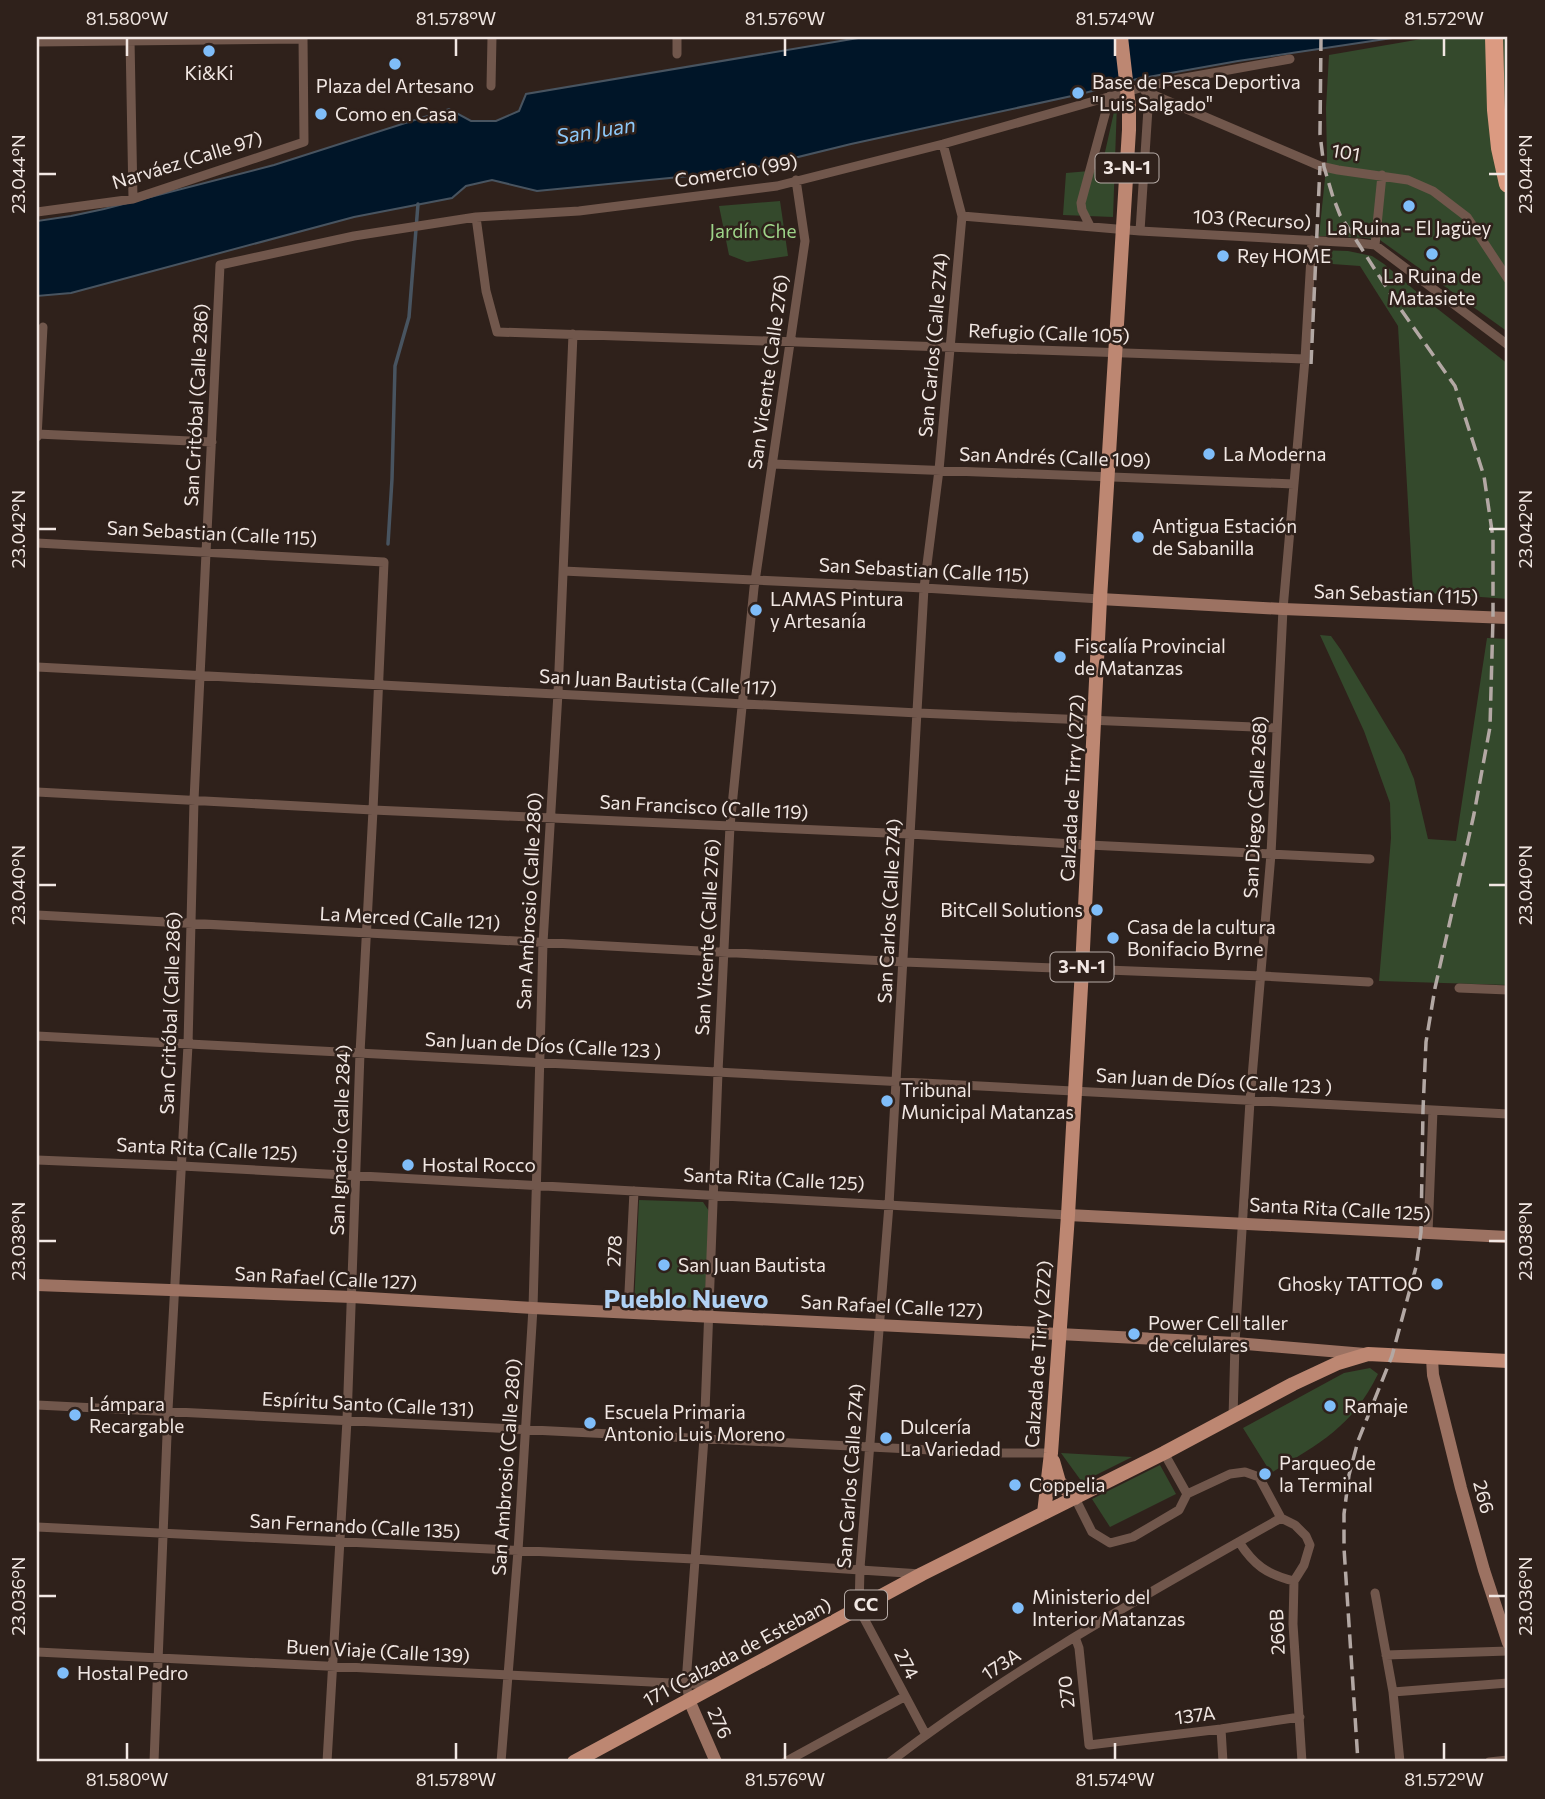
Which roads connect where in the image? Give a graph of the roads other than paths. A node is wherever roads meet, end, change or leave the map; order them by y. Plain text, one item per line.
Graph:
1 (492, 37) edge
2 (677, 37) edge
3 (1121, 37) edge
4 (1494, 37) edge
5 (303, 38) edge
6 (130, 40) edge
7 (37, 42) edge
8 (677, 54) dead end
9 (1290, 59) dead end
10 (491, 86) dead end
11 (1144, 91) junction
12 (1110, 96) junction
13 (943, 144) junction
14 (1382, 175) junction
15 (796, 180) junction
16 (1508, 184) edge
17 (133, 199) junction
18 (37, 212) edge
19 (962, 216) junction
20 (476, 217) junction
21 (1090, 226) junction
22 (1123, 229) junction
23 (1140, 231) junction
24 (1312, 240) junction
25 (1375, 245) junction
26 (220, 265) joint
27 (1508, 279) edge
28 (43, 327) dead end
29 (573, 334) junction
30 (789, 342) junction
31 (1508, 345) edge
32 (950, 347) junction
33 (1116, 352) junction
34 (1305, 359) junction
35 (37, 435) edge
36 (212, 442) junction
37 (772, 464) junction
38 (939, 470) junction
39 (1108, 476) junction
40 (1294, 484) junction
41 (37, 543) edge
42 (206, 552) junction
43 (384, 562) joint
44 (563, 571) junction
45 (756, 580) junction
46 (924, 588) junction
47 (1100, 599) junction
48 (1283, 609) junction
49 (1508, 618) edge
50 (37, 667) edge
51 (200, 675) junction
52 (378, 685) junction
53 (558, 693) junction
54 (741, 704) junction
55 (918, 713) junction
56 (1094, 719) junction
57 (1277, 727) junction
58 (37, 792) edge
59 (194, 800) junction
60 (373, 810) junction
61 (550, 818) junction
62 (730, 826) junction
63 (910, 834) junction
64 (1089, 845) junction
65 (1271, 855) junction
66 (1370, 859) dead end
67 (37, 915) edge
68 (190, 923) junction
69 (367, 933) junction
70 (543, 943) junction
71 (723, 952) junction
72 (904, 962) junction
73 (1082, 969) junction
74 (1262, 976) junction
75 (1369, 982) dead end
76 (1459, 988) dead end
77 (1508, 990) edge
78 (37, 1036) edge
79 (188, 1045) junction
80 (360, 1053) junction
81 (540, 1063) junction
82 (718, 1072) junction
83 (897, 1082) junction
84 (1075, 1091) junction
85 (1251, 1101) junction
86 (1433, 1110) junction
87 (1508, 1114) edge
88 (37, 1160) edge
89 (182, 1166) junction
90 (356, 1175) junction
91 (537, 1186) junction
92 (634, 1191) junction
93 (713, 1196) junction
94 (889, 1205) junction
95 (1068, 1215) junction
96 (1242, 1223) junction
97 (1428, 1233) junction
98 (1508, 1237) edge
99 (37, 1284) edge
100 (176, 1290) junction
101 (352, 1297) junction
102 (533, 1308) junction
103 (628, 1312) junction
104 (709, 1316) junction
105 (879, 1325) junction
106 (1059, 1334) junction
107 (1235, 1343) junction
108 (1368, 1354) junction
109 (1432, 1358) junction
110 (1508, 1361) edge
111 (37, 1405) edge
112 (169, 1410) junction
113 (1233, 1418) junction
114 (347, 1420) junction
115 (526, 1430) junction
116 (704, 1438) junction
117 (870, 1447) junction
118 (1051, 1453) junction
119 (1164, 1453) junction
120 (1049, 1471) junction
121 (1187, 1494) junction
122 (1072, 1500) junction
123 (1044, 1513) junction
124 (1281, 1518) junction
125 (37, 1527) edge
126 (164, 1534) junction
127 (1239, 1542) junction
128 (339, 1543) junction
129 (518, 1551) junction
130 (694, 1559) junction
131 (860, 1568) junction
132 (922, 1574) junction
133 (1294, 1581) junction
134 (1375, 1593) dead end
135 (859, 1609) junction
136 (1075, 1637) junction
137 (1508, 1643) edge
138 (1508, 1651) edge
139 (37, 1653) edge
140 (1386, 1655) junction
141 (159, 1658) junction
142 (332, 1665) junction
143 (508, 1675) junction
144 (686, 1683) junction
145 (1508, 1684) edge
146 (717, 1685) junction
147 (1393, 1692) junction
148 (905, 1697) junction
149 (689, 1700) junction
150 (1300, 1717) junction
151 (1221, 1730) junction
152 (926, 1735) junction
153 (1092, 1744) joint
154 (1508, 1760) edge
155 (155, 1762) edge
156 (327, 1762) edge
157 (500, 1762) edge
158 (574, 1762) edge
159 (716, 1762) edge
160 (785, 1762) edge
161 (890, 1762) edge
162 (1223, 1762) edge
163 (1301, 1762) edge
164 (1401, 1762) edge
165 (1489, 1762) edge

1 - 10 street
2 - 8 street
3 - 22 main road, Calzada de Tirry (272) / 3-N-1, bridge
4 - 16 highway
5 - 6 street
5 - 17 street, Narváez (Calle 97)
6 - 7 street
6 - 17 street
9 - 11 street, Comercio (99)
11 - 12 street, Comercio (99)
11 - 14 street, 101
11 - 23 street
12 - 13 street, Comercio (99)
12 - 21 street
13 - 15 street, Comercio (99)
13 - 19 street
14 - 25 street
14 - 27 street, 101
15 - 20 street, Comercio (99)
15 - 30 street, San Vicente (Calle 276)
17 - 18 street, Narváez (Calle 97)
19 - 21 street, 103 (Recurso)
19 - 32 street, San Carlos (Calle 274)
20 - 26 street, Comercio (99)
20 - 29 street, Refugio (Calle 105)
21 - 22 street, 103 (Recurso)
22 - 23 street, 103 (Recurso)
22 - 33 main road, Calzada de Tirry (272) / 3-N-1
23 - 24 street, 103 (Recurso)
24 - 25 street, 103 (Recurso)
24 - 34 street, San Diego (Calle 268)
25 - 31 street
26 - 36 street, San Critóbal (Calle 286)
28 - 35 street
29 - 30 street, Refugio (Calle 105)
29 - 44 street, San Ambrosio (Calle 280)
30 - 32 street, Refugio (Calle 105)
30 - 37 street, San Vicente (Calle 276)
32 - 33 street, Refugio (Calle 105)
32 - 38 street, San Carlos (Calle 274)
33 - 34 street, Refugio (Calle 105)
33 - 39 main road, Calzada de Tirry (272) / 3-N-1
34 - 40 street, San Diego (Calle 268)
35 - 36 street
36 - 42 street, San Critóbal (Calle 286)
37 - 38 street, San Andrés (Calle 109)
37 - 45 street, San Vicente (Calle 276)
38 - 39 street, San Andrés (Calle 109)
38 - 46 street, San Carlos (Calle 274)
39 - 40 street, San Andrés (Calle 109)
39 - 47 main road, Calzada de Tirry (272) / 3-N-1
40 - 48 street, San Diego (Calle 268)
41 - 42 street, San Sebastian (Calle 115)
42 - 43 street, San Sebastian (Calle 115)
42 - 51 street, San Critóbal (Calle 286)
43 - 52 street, San Ignacio (calle 284)
44 - 45 street, San Sebastian (Calle 115)
44 - 53 street, San Ambrosio (Calle 280)
45 - 46 street, San Sebastian (Calle 115)
45 - 54 street, San Vicente (Calle 276)
46 - 47 street, San Sebastian (Calle 115)
46 - 55 street, San Carlos (Calle 274)
47 - 48 street, San Sebastian (Calle 115)
47 - 56 main road, Calzada de Tirry (272) / 3-N-1
48 - 49 street, San Sebastian (115)
48 - 57 street, San Diego (Calle 268)
50 - 51 street, San Juan Bautista (Calle 117)
51 - 52 street, San Juan Bautista (Calle 117)
51 - 59 street, San Critóbal (Calle 286)
52 - 53 street, San Juan Bautista (Calle 117)
52 - 60 street, San Ignacio (calle 284)
53 - 54 street, San Juan Bautista (Calle 117)
53 - 61 street, San Ambrosio (Calle 280)
54 - 55 street, San Juan Bautista (Calle 117)
54 - 62 street, San Vicente (Calle 276)
55 - 56 street, San Juan Bautista (Calle 117)
55 - 63 street, San Carlos (Calle 274)
56 - 57 street, San Juan Bautista (Calle 117)
56 - 64 main road, Calzada de Tirry (272) / 3-N-1
57 - 65 street, San Diego (Calle 268)
58 - 59 street, San Francisco (Calle 119)
59 - 60 street, San Francisco (Calle 119)
59 - 68 street, San Critóbal (Calle 286)
60 - 61 street, San Francisco (Calle 119)
60 - 69 street, San Ignacio (calle 284)
61 - 62 street, San Francisco (Calle 119)
61 - 70 street, San Ambrosio (Calle 280)
62 - 63 street, San Francisco (Calle 119)
62 - 71 street, San Vicente (Calle 276)
63 - 64 street, San Francisco (Calle 119)
63 - 72 street, San Carlos (Calle 274)
64 - 65 street, San Francisco (Calle 119)
64 - 73 main road, Calzada de Tirry (272) / 3-N-1
65 - 66 street, San Francisco (Calle 119)
65 - 74 street, San Diego (Calle 268)
67 - 68 street, La Merced (Calle 121)
68 - 69 street, La Merced (Calle 121)
68 - 79 street, San Critóbal (Calle 286)
69 - 70 street, La Merced (Calle 121)
69 - 80 street, San Ignacio (calle 284)
70 - 71 street, La Merced (Calle 121)
70 - 81 street, San Ambrosio (Calle 280)
71 - 72 street, La Merced (Calle 121)
71 - 82 street, San Vicente (Calle 276)
72 - 73 street, La Merced (Calle 121)
72 - 83 street, San Carlos (Calle 274)
73 - 74 street, La Merced (Calle 121)
73 - 84 main road, Calzada de Tirry (272) / 3-N-1
74 - 75 street, La Merced (Calle 121)
74 - 85 street, San Diego (Calle 268)
76 - 77 street
78 - 79 street, San Juan de Díos (Calle 123 )
79 - 80 street, San Juan de Díos (Calle 123 )
79 - 89 street, San Critóbal (Calle 286)
80 - 81 street, San Juan de Díos (Calle 123 )
80 - 90 street, San Ignacio (calle 284)
81 - 82 street, San Juan de Díos (Calle 123 )
81 - 91 street, San Ambrosio (Calle 280)
82 - 83 street, San Juan de Díos (Calle 123 )
82 - 93 street, San Vicente (Calle 276)
83 - 84 street, San Juan de Díos (Calle 123 )
83 - 94 street, San Carlos (Calle 274)
84 - 85 street, San Juan de Díos (Calle 123 )
84 - 95 main road, Calzada de Tirry (272) / 3-N-1
85 - 86 street, San Juan de Díos (Calle 123 )
85 - 96 street, San Diego (Calle 268)
86 - 87 street, San Juan de Díos (Calle 123 )
86 - 97 street
88 - 89 street, Santa Rita (Calle 125)
89 - 90 street, Santa Rita (Calle 125)
89 - 100 street, San Critóbal (Calle 286)
90 - 91 street, Santa Rita (Calle 125)
90 - 101 street, San Ignacio (calle 284)
91 - 92 street, Santa Rita (Calle 125)
91 - 102 street, San Ambrosio (Calle 280)
92 - 93 street, Santa Rita (Calle 125)
92 - 103 street, 278
93 - 94 street, Santa Rita (Calle 125)
93 - 104 street, San Vicente (Calle 276)
94 - 95 street, Santa Rita (Calle 125)
94 - 105 street, San Carlos (Calle 274)
95 - 96 street, Santa Rita (Calle 125)
95 - 106 main road, Calzada de Tirry (272) / 3-N-1
96 - 97 street, Santa Rita (Calle 125)
96 - 107 street, San Diego (Calle 268)
97 - 98 street, Santa Rita (Calle 125)
99 - 100 street, San Rafael (Calle 127)
100 - 101 street, San Rafael (Calle 127)
100 - 112 street, San Critóbal (Calle 286)
101 - 102 street, San Rafael (Calle 127)
101 - 114 street, San Ignacio (calle 284)
102 - 103 street, San Rafael (Calle 127)
102 - 115 street, San Ambrosio (Calle 280)
103 - 104 street, San Rafael (Calle 127)
104 - 105 street, San Rafael (Calle 127)
104 - 116 street, San Vicente (Calle 276)
105 - 106 street, San Rafael (Calle 127)
105 - 117 street, San Carlos (Calle 274)
106 - 107 street, San Rafael (Calle 127)
106 - 118 main road, Calzada de Tirry (272) / 3-N-1
107 - 108 street, San Rafael (Calle 127)
107 - 113 street, San Diego (Calle 268)
108 - 109 main road
108 - 113 main road, 171 (Calzada de Esteban)
109 - 110 main road
109 - 137 street, 266
111 - 112 street, Espíritu Santo (Calle 131)
112 - 114 street, Espíritu Santo (Calle 131)
112 - 126 street, San Critóbal (Calle 286)
113 - 119 main road, 171 (Calzada de Esteban)
114 - 115 street, Espíritu Santo (Calle 131)
114 - 128 street, San Ignacio (calle 284)
115 - 116 street, Espíritu Santo (Calle 131)
115 - 129 street, San Ambrosio (Calle 280)
116 - 117 street, Espíritu Santo (Calle 131)
116 - 130 street, San Vicente (Calle 276)
117 - 118 street, Espíritu Santo (Calle 131)
117 - 131 street, San Carlos (Calle 274)
118 - 120 main road, Calzada de Tirry (272) / 3-N-1
118 - 122 main road, 3-N-1
119 - 121 street
119 - 122 main road, 171 (Calzada de Esteban)
120 - 122 main road
120 - 123 main road, 3-N-1
121 - 122 street
121 - 124 street
122 - 123 main road, 171 (Calzada de Esteban)
123 - 132 main road, 171 (Calzada de Esteban) / CC
124 - 127 street, 173A
124 - 133 street, 266B
125 - 126 street, San Fernando (Calle 135)
126 - 128 street, San Fernando (Calle 135)
126 - 141 street, San Critóbal (Calle 286)
127 - 133 street
127 - 136 street, 173A
128 - 129 street, San Fernando (Calle 135)
128 - 142 street, San Ignacio (calle 284)
129 - 130 street, San Fernando (Calle 135)
129 - 143 street, San Ambrosio (Calle 280)
130 - 131 street, San Fernando (Calle 135)
130 - 144 street, San Vicente (Calle 276)
131 - 132 street, San Fernando (Calle 135)
131 - 135 street, San Carlos (Calle 274)
132 - 135 main road, 171 (Calzada de Esteban) / CC
133 - 150 street, 266B
134 - 140 street
135 - 146 main road, 171 (Calzada de Esteban) / CC
135 - 148 street, 274
136 - 152 street, 173A
136 - 153 street, 270
138 - 140 street
139 - 141 street, Buen Viaje (Calle 139)
140 - 147 street
141 - 142 street, Buen Viaje (Calle 139)
141 - 155 street, San Critóbal (Calle 286)
142 - 143 street, Buen Viaje (Calle 139)
142 - 156 street, San Ignacio (calle 284)
143 - 144 street, Buen Viaje (Calle 139)
143 - 157 street, San Ambrosio (Calle 280)
144 - 146 street, Buen Viaje (Calle 139)
144 - 149 street, San Vicente (Calle 276)
145 - 147 street
146 - 149 main road, 171 (Calzada de Esteban) / CC
147 - 164 street
148 - 152 street, 274
148 - 160 street
149 - 158 main road, 171 (Calzada de Esteban) / CC
149 - 159 street, 276
150 - 151 street, 137A
150 - 163 street, 266B
151 - 153 street, 137A
151 - 162 street
152 - 161 street, 173A
154 - 165 street

